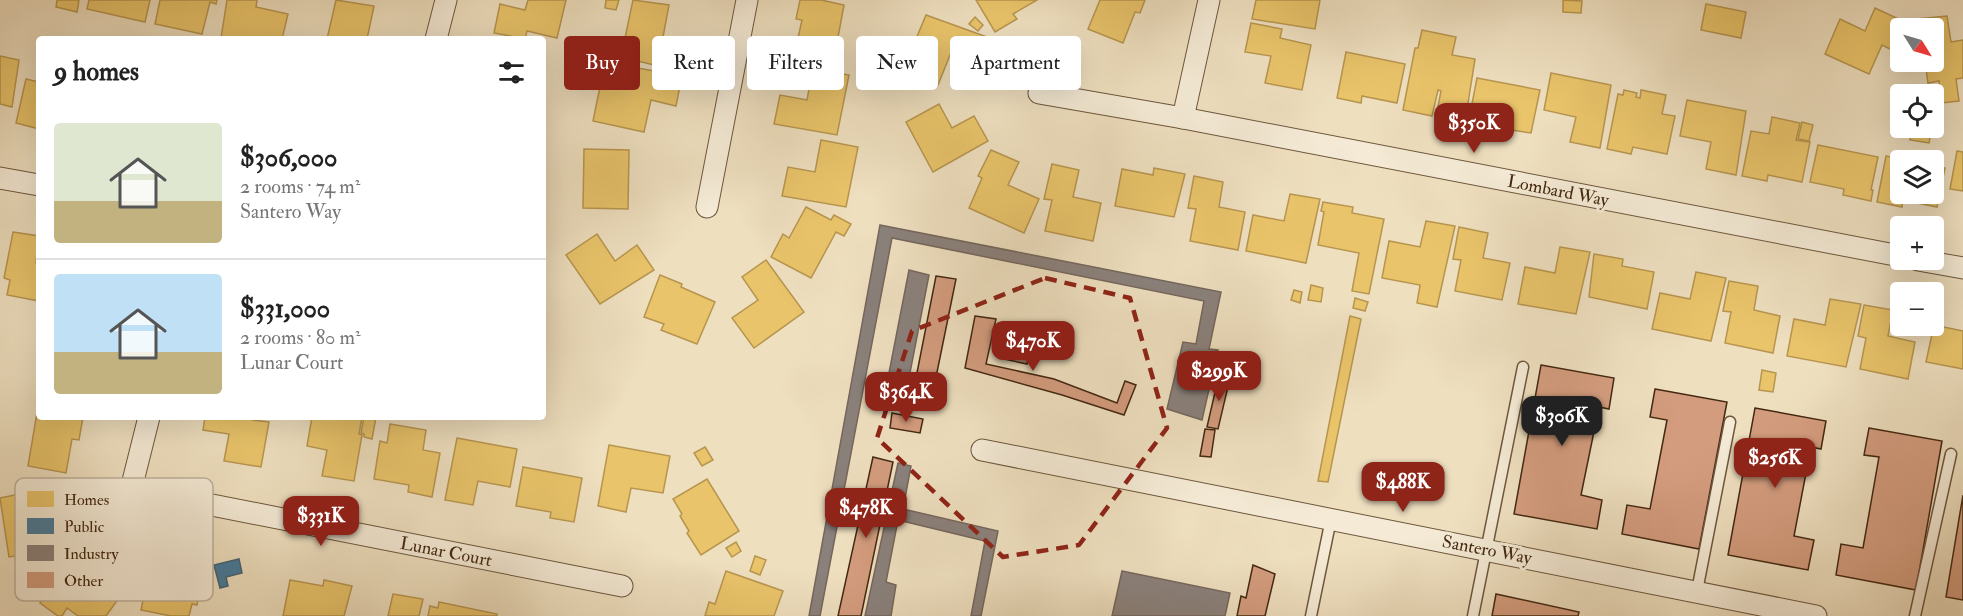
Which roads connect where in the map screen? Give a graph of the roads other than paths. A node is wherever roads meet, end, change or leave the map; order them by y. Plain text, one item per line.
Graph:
1 (446, 0) edge
2 (747, 0) edge
3 (1209, 0) edge
4 (437, 36) edge
5 (1039, 93) dead end
6 (1183, 118) junction
7 (0, 178) edge
8 (36, 184) edge
9 (708, 207) dead end
10 (1890, 254) edge
11 (1944, 265) edge
12 (1963, 268) edge
13 (1523, 367) dead end
14 (148, 420) edge
15 (1730, 422) dead end
16 (982, 450) dead end
17 (1951, 454) dead end
18 (134, 478) edge
19 (213, 505) edge
20 (1331, 519) junction
21 (1486, 549) junction
22 (622, 586) dead end
23 (1697, 591) junction
24 (1311, 616) edge
25 (1473, 616) edge
26 (1816, 616) edge
27 (1915, 616) edge

1 - 4 street
2 - 9 street
3 - 6 street
5 - 6 street, Lombard Way
6 - 10 street, Lombard Way
7 - 8 street
11 - 12 street
13 - 21 lane
14 - 18 street, Lunar Court
15 - 23 lane
16 - 20 street, Santero Way
17 - 27 lane
19 - 22 street, Lunar Court
20 - 21 street, Santero Way
20 - 24 lane
21 - 23 street, Santero Way
21 - 25 lane
23 - 26 street, Santero Way

